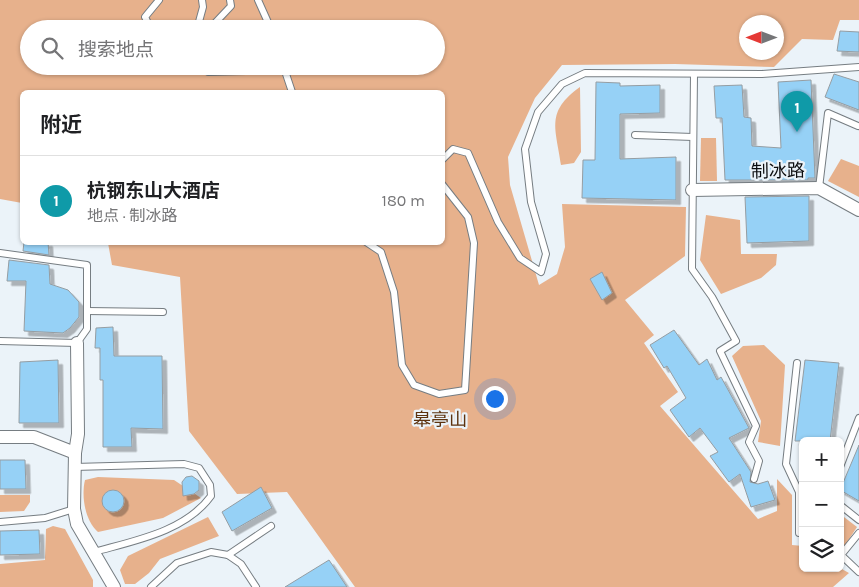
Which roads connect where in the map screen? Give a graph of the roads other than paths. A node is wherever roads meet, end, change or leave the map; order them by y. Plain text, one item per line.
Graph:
1 (158, 0) edge
2 (202, 0) edge
3 (230, 0) edge
4 (258, 0) edge
5 (147, 20) edge
6 (199, 20) edge
7 (218, 20) edge
8 (267, 20) edge
9 (859, 67) edge
10 (694, 74) junction
11 (286, 75) edge
12 (291, 90) edge
13 (858, 126) dead end
14 (634, 135) dead end
15 (693, 136) junction
16 (445, 157) edge
17 (445, 188) edge
18 (819, 188) junction
19 (692, 190) junction
20 (859, 210) edge
21 (370, 245) edge
22 (0, 253) edge
23 (87, 311) junction
24 (163, 312) dead end
25 (0, 341) edge
26 (77, 343) junction
27 (797, 363) dead end
28 (859, 418) edge
29 (0, 437) edge
30 (75, 453) junction
31 (844, 457) edge
32 (74, 467) junction
33 (754, 479) dead end
34 (799, 492) edge
35 (844, 508) edge
36 (74, 509) junction
37 (859, 520) edge
38 (0, 522) edge
39 (271, 526) dead end
40 (859, 533) edge
41 (94, 552) junction
42 (228, 555) junction
43 (859, 572) edge
44 (114, 587) edge
45 (151, 587) edge
46 (256, 587) edge

1 - 5 lane
2 - 6 lane
3 - 7 lane
4 - 8 lane
9 - 10 lane
10 - 15 lane
10 - 16 lane
11 - 12 lane
13 - 18 lane
14 - 15 lane
15 - 19 lane
17 - 21 lane
18 - 19 street, 制冰路
18 - 20 street, 制冰路
19 - 33 lane
22 - 23 lane
23 - 24 lane
23 - 26 lane
25 - 26 lane
26 - 30 street
27 - 34 lane
28 - 31 lane
29 - 30 street
30 - 32 street
32 - 36 street
32 - 41 lane
35 - 37 lane
36 - 38 lane
36 - 41 street
39 - 42 lane
40 - 43 lane
41 - 44 street
42 - 45 lane
42 - 46 lane

